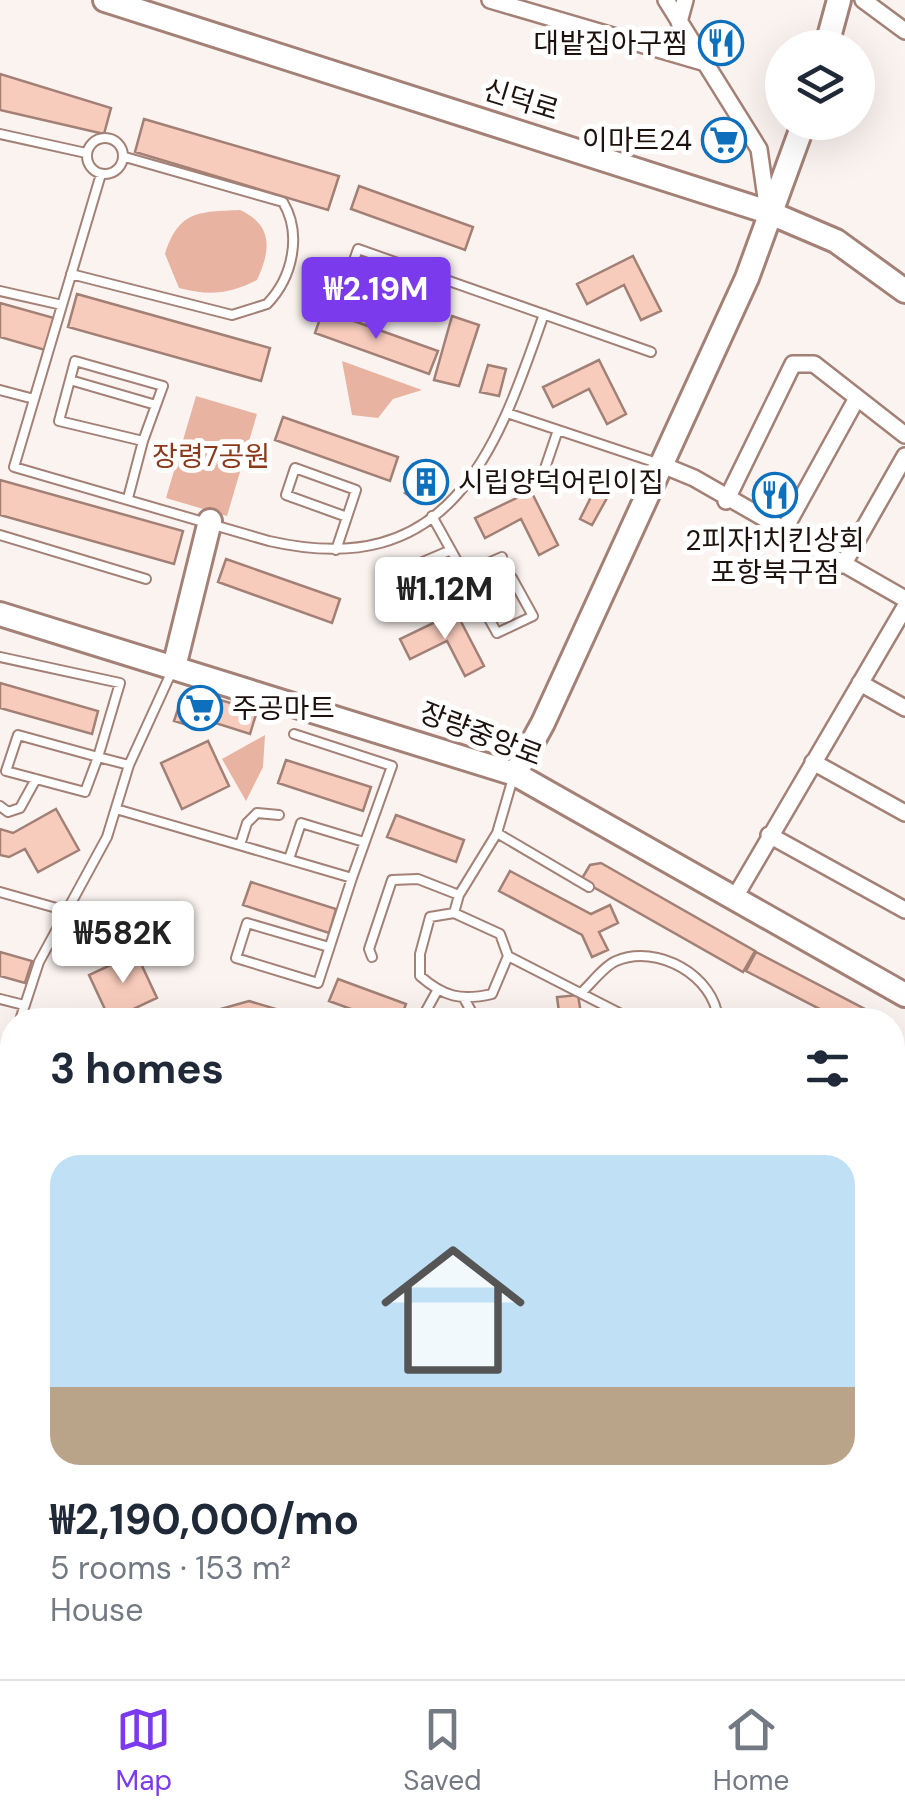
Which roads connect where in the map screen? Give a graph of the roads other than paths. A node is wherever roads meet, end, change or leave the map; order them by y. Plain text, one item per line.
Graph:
1 (104, 0) edge
2 (490, 0) edge
3 (666, 0) edge
4 (686, 0) edge
5 (839, 0) edge
6 (864, 0) edge
7 (679, 22) junction
8 (831, 30) edge
9 (905, 31) edge
10 (702, 62) junction
11 (0, 134) edge
12 (797, 140) edge
13 (86, 153) junction
14 (124, 157) junction
15 (101, 174) junction
16 (768, 212) junction
17 (425, 272) junction
18 (71, 274) junction
19 (0, 290) edge
20 (905, 290) edge
21 (62, 305) junction
22 (544, 314) junction
23 (651, 352) dead end
24 (70, 380) junction
25 (0, 390) edge
26 (858, 398) junction
27 (34, 400) junction
28 (156, 405) junction
29 (510, 414) junction
30 (558, 430) junction
31 (905, 435) edge
32 (143, 441) junction
33 (905, 456) edge
34 (660, 464) junction
35 (0, 466) edge
36 (14, 468) junction
37 (541, 480) dead end
38 (128, 498) junction
39 (726, 500) junction
40 (432, 516) junction
41 (347, 517) junction
42 (210, 521) junction
43 (783, 532) junction
44 (0, 535) edge
45 (336, 550) junction
46 (451, 550) junction
47 (502, 557) dead end
48 (843, 565) junction
49 (464, 572) junction
50 (146, 579) dead end
51 (477, 595) junction
52 (905, 599) edge
53 (905, 607) edge
54 (0, 614) edge
55 (0, 657) edge
56 (174, 667) junction
57 (860, 683) junction
58 (905, 708) edge
59 (294, 734) dead end
60 (98, 756) junction
61 (813, 762) junction
62 (129, 765) junction
63 (3, 771) edge
64 (515, 774) junction
65 (36, 779) junction
66 (0, 806) edge
67 (116, 809) junction
68 (905, 813) edge
69 (279, 816) dead end
70 (497, 833) junction
71 (770, 835) junction
72 (364, 842) junction
73 (240, 845) junction
74 (289, 859) junction
75 (352, 878) junction
76 (589, 887) dead end
77 (0, 892) edge
78 (459, 895) junction
79 (735, 897) junction
80 (905, 910) edge
81 (67, 911) junction
82 (454, 913) junction
83 (330, 947) junction
84 (508, 956) junction
85 (372, 957) dead end
86 (437, 992) junction
87 (581, 993) junction
88 (905, 995) edge
89 (0, 998) edge
90 (464, 1000) junction
91 (24, 1005) junction
92 (23, 1008) edge
93 (428, 1008) edge
94 (469, 1008) edge
95 (610, 1008) edge
96 (713, 1008) edge

1 - 16 street, 신덕로
2 - 10 street
3 - 7 street
4 - 7 street
5 - 8 street
6 - 9 street
7 - 10 street
10 - 16 street
11 - 13 lane
12 - 16 street
13 - 14 lane
13 - 15 lane
14 - 15 lane
14 - 18 lane
15 - 18 lane
16 - 20 street, 신덕로
16 - 34 street
17 - 17 lane
17 - 22 lane
18 - 21 lane
19 - 21 lane
21 - 27 lane
22 - 23 lane
22 - 29 lane
24 - 28 lane
24 - 28 lane
24 - 32 lane
25 - 27 lane
26 - 31 street
26 - 39 street
26 - 43 street
27 - 36 lane
28 - 32 lane
29 - 30 lane
29 - 40 lane
30 - 34 lane
30 - 37 lane
32 - 38 lane
33 - 48 street
34 - 39 street
34 - 64 street
35 - 36 lane
36 - 38 lane
38 - 42 lane
39 - 43 street
40 - 45 lane
40 - 46 lane
41 - 41 lane
41 - 45 lane
42 - 45 lane
42 - 56 street
43 - 48 street
44 - 50 lane
46 - 49 lane
46 - 49 lane
47 - 49 lane
48 - 52 street
49 - 51 lane
51 - 51 lane
53 - 57 street
54 - 56 street, 장량중앙로
55 - 60 lane
56 - 62 lane
56 - 64 street, 장량중앙로
57 - 58 street
57 - 61 street
59 - 72 lane
60 - 62 lane
60 - 63 lane
60 - 65 lane
61 - 68 street
61 - 71 street
62 - 67 lane
63 - 65 lane
64 - 70 lane
64 - 79 street, 장량중앙로
65 - 66 lane
67 - 73 lane
67 - 81 lane
69 - 73 lane
70 - 76 lane
70 - 78 lane
71 - 79 street
71 - 80 street
72 - 74 lane
72 - 75 lane
73 - 74 lane
74 - 75 lane
75 - 83 lane
77 - 81 lane
78 - 82 lane
78 - 85 lane
79 - 88 street, 장량중앙로
81 - 91 lane
82 - 84 lane
82 - 86 lane
83 - 83 lane
84 - 87 lane
84 - 90 lane
86 - 90 lane
86 - 93 lane
87 - 95 lane
87 - 96 lane
89 - 91 lane
90 - 94 lane
91 - 92 lane

